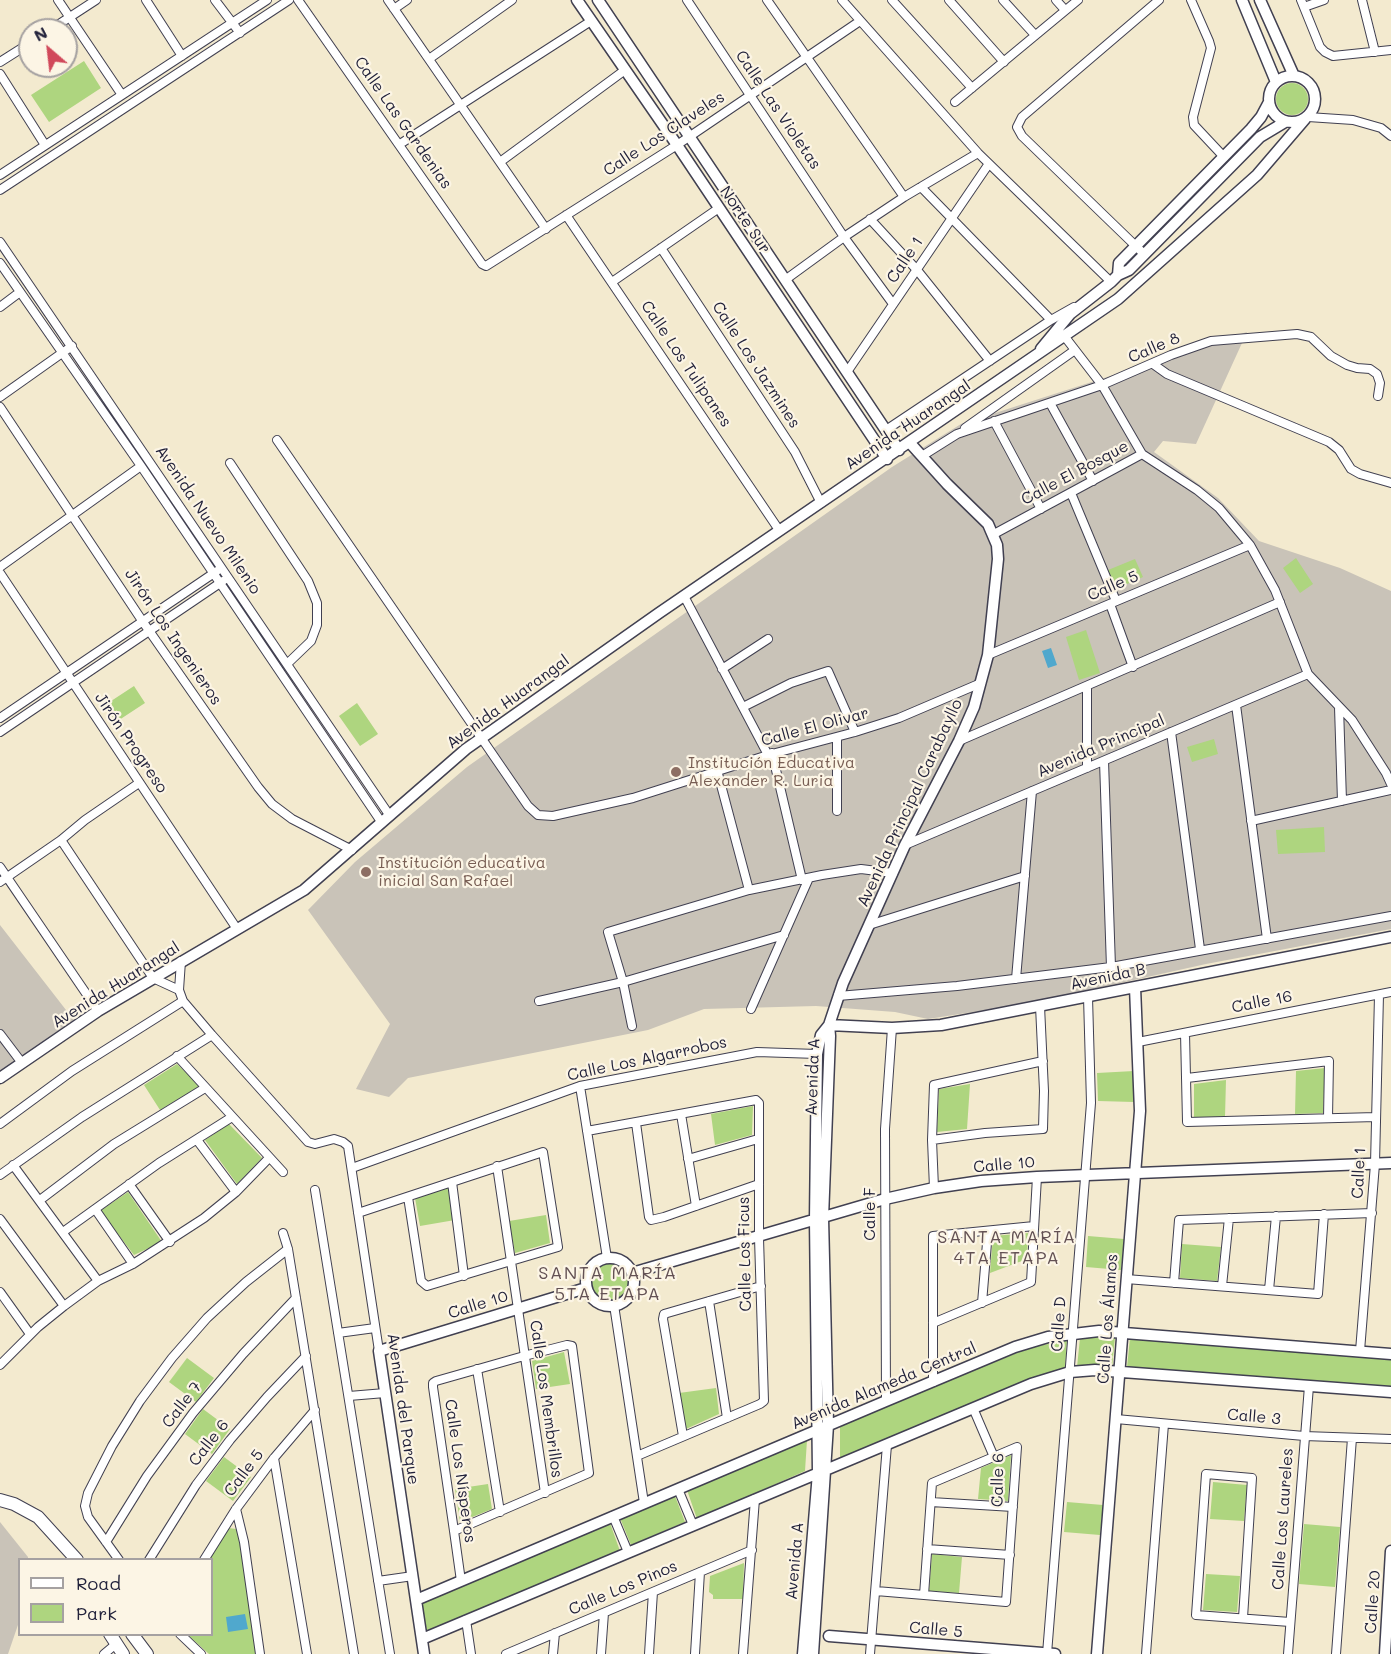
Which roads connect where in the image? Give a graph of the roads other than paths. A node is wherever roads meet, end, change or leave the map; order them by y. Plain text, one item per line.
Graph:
1 (58, 0) edge
2 (96, 0) edge
3 (146, 0) edge
4 (215, 0) edge
5 (267, 0) edge
6 (289, 0) edge
7 (298, 0) edge
8 (388, 0) edge
9 (407, 0) edge
10 (512, 0) edge
11 (577, 0) edge
12 (598, 0) edge
13 (687, 0) edge
14 (767, 0) edge
15 (842, 0) edge
16 (892, 0) edge
17 (948, 0) edge
18 (1003, 0) edge
19 (1056, 0) edge
20 (1078, 0) edge
21 (1159, 0) edge
22 (1191, 0) edge
23 (1242, 0) edge
24 (1260, 0) edge
25 (1324, 0) edge
26 (1362, 0) edge
27 (1302, 4) edge
28 (394, 9) junction
29 (1065, 10) junction
30 (1266, 13) junction
31 (71, 17) junction
32 (591, 21) junction
33 (860, 21) junction
34 (1251, 21) junction
35 (232, 23) junction
36 (240, 33) junction
37 (1035, 35) junction
38 (1391, 50) edge
39 (18, 51) edge
40 (1374, 52) junction
41 (182, 56) junction
42 (808, 56) junction
43 (429, 59) junction
44 (0, 62) edge
45 (1004, 62) junction
46 (625, 70) junction
47 (0, 74) edge
48 (1294, 76) junction
49 (1276, 82) junction
50 (972, 88) junction
51 (122, 95) junction
52 (750, 95) junction
53 (955, 102) dead end
54 (1269, 102) junction
55 (460, 105) junction
56 (1307, 118) junction
57 (1286, 122) junction
58 (690, 136) junction
59 (1391, 136) edge
60 (400, 144) junction
61 (45, 145) junction
62 (676, 145) junction
63 (978, 153) junction
64 (1224, 157) junction
65 (500, 162) junction
66 (988, 165) junction
67 (0, 175) edge
68 (921, 187) junction
69 (0, 190) edge
70 (904, 197) junction
71 (718, 207) junction
72 (566, 215) junction
73 (952, 218) junction
74 (870, 219) junction
75 (546, 229) junction
76 (844, 237) junction
77 (0, 242) edge
78 (1136, 246) junction
79 (661, 248) junction
80 (1144, 254) junction
81 (0, 263) edge
82 (482, 264) joint
83 (916, 270) junction
84 (1114, 278) junction
85 (785, 280) junction
86 (612, 282) junction
87 (20, 292) junction
88 (1086, 300) junction
89 (893, 304) junction
90 (0, 307) edge
91 (1051, 320) junction
92 (1065, 337) junction
93 (72, 346) junction
94 (1075, 350) junction
95 (62, 352) junction
96 (1038, 354) junction
97 (990, 361) junction
98 (1153, 364) junction
99 (847, 372) junction
100 (1102, 385) junction
101 (1378, 396) dead end
102 (0, 397) edge
103 (1050, 403) junction
104 (0, 407) edge
105 (994, 421) junction
106 (886, 430) junction
107 (957, 434) junction
108 (277, 440) dead end
109 (910, 443) junction
110 (899, 450) junction
111 (1142, 454) junction
112 (922, 456) junction
113 (886, 459) junction
114 (230, 463) dead end
115 (141, 466) junction
116 (1093, 481) junction
117 (1391, 483) edge
118 (1071, 493) junction
119 (821, 503) junction
120 (1041, 509) junction
121 (74, 515) junction
122 (779, 530) junction
123 (994, 534) junction
124 (1250, 545) junction
125 (0, 567) edge
126 (222, 567) junction
127 (0, 573) edge
128 (213, 573) junction
129 (229, 577) junction
130 (220, 583) junction
131 (684, 596) junction
132 (1113, 602) junction
133 (1280, 602) junction
134 (143, 622) junction
135 (149, 631) junction
136 (768, 639) dead end
137 (988, 655) junction
138 (287, 663) junction
139 (1133, 667) junction
140 (722, 669) junction
141 (67, 673) junction
142 (1308, 674) junction
143 (73, 683) junction
144 (981, 683) junction
145 (1087, 687) junction
146 (1236, 705) junction
147 (743, 707) junction
148 (1339, 707) junction
149 (1, 725) edge
150 (855, 732) junction
151 (1171, 732) junction
152 (837, 737) junction
153 (481, 739) junction
154 (959, 741) junction
155 (770, 754) junction
156 (1104, 760) junction
157 (1087, 768) junction
158 (717, 770) junction
159 (139, 783) junction
160 (1391, 784) edge
161 (1391, 790) edge
162 (1032, 791) junction
163 (1342, 801) junction
164 (837, 811) dead end
165 (386, 820) junction
166 (1251, 821) junction
167 (61, 840) junction
168 (905, 845) junction
169 (352, 850) junction
170 (0, 867) edge
171 (893, 873) junction
172 (1025, 876) junction
173 (3, 879) edge
174 (805, 879) junction
175 (749, 890) junction
176 (1391, 916) edge
177 (869, 926) junction
178 (237, 929) junction
179 (784, 935) junction
180 (1391, 937) edge
181 (1266, 939) junction
182 (1200, 949) junction
183 (181, 961) junction
184 (1111, 967) junction
185 (153, 978) junction
186 (1016, 979) junction
187 (623, 982) junction
188 (1136, 987) junction
189 (179, 990) junction
190 (1391, 992) edge
191 (1379, 995) junction
192 (838, 996) junction
193 (1088, 997) junction
194 (183, 1001) junction
195 (539, 1001) dead end
196 (1040, 1006) junction
197 (751, 1009) dead end
198 (98, 1011) junction
199 (829, 1024) junction
200 (632, 1026) dead end
201 (892, 1028) junction
202 (1185, 1033) junction
203 (0, 1034) edge
204 (212, 1035) junction
205 (1138, 1042) junction
206 (817, 1054) junction
207 (177, 1056) junction
208 (1043, 1061) junction
209 (22, 1062) junction
210 (0, 1078) edge
211 (1187, 1078) junction
212 (580, 1086) junction
213 (206, 1088) junction
214 (681, 1114) junction
215 (232, 1117) junction
216 (1376, 1117) junction
217 (1328, 1118) junction
218 (636, 1123) junction
219 (0, 1124) edge
220 (587, 1131) junction
221 (758, 1139) junction
222 (197, 1140) junction
223 (932, 1140) junction
224 (269, 1158) junction
225 (688, 1159) junction
226 (1391, 1163) edge
227 (1375, 1164) junction
228 (14, 1165) junction
229 (497, 1166) junction
230 (352, 1168) junction
231 (283, 1173) dead end
232 (1134, 1173) junction
233 (0, 1175) edge
234 (1086, 1175) junction
235 (1037, 1177) junction
236 (452, 1182) junction
237 (129, 1184) junction
238 (759, 1185) junction
239 (934, 1188) junction
240 (315, 1190) dead end
241 (236, 1192) junction
242 (408, 1197) junction
243 (885, 1199) junction
244 (40, 1200) junction
245 (696, 1206) junction
246 (95, 1209) junction
247 (1372, 1212) junction
248 (358, 1213) junction
249 (1324, 1214) junction
250 (1276, 1216) junction
251 (1229, 1218) junction
252 (0, 1219) edge
253 (819, 1219) junction
254 (801, 1225) junction
255 (1034, 1226) junction
256 (988, 1231) junction
257 (63, 1232) junction
258 (283, 1233) dead end
259 (815, 1234) junction
260 (759, 1238) junction
261 (170, 1242) junction
262 (288, 1250) junction
263 (607, 1258) junction
264 (511, 1262) junction
265 (133, 1264) junction
266 (632, 1274) junction
267 (464, 1276) junction
268 (1126, 1279) junction
269 (98, 1281) junction
270 (1174, 1283) junction
271 (760, 1286) junction
272 (1222, 1286) junction
273 (586, 1288) junction
274 (1269, 1290) junction
275 (0, 1292) edge
276 (296, 1298) junction
277 (709, 1301) junction
278 (982, 1303) junction
279 (614, 1305) junction
280 (64, 1306) junction
281 (517, 1309) junction
282 (933, 1323) junction
283 (375, 1328) junction
284 (338, 1333) junction
285 (1073, 1333) junction
286 (1122, 1333) junction
287 (30, 1334) junction
288 (379, 1351) junction
289 (1360, 1351) junction
290 (1391, 1354) edge
291 (306, 1356) junction
292 (524, 1356) junction
293 (1, 1362) edge
294 (477, 1369) junction
295 (1070, 1372) junction
296 (1119, 1372) junction
297 (933, 1382) junction
298 (1309, 1386) junction
299 (1391, 1392) edge
300 (385, 1393) junction
301 (349, 1396) junction
302 (886, 1401) junction
303 (973, 1408) junction
304 (315, 1410) junction
305 (728, 1418) junction
306 (1116, 1419) junction
307 (1164, 1424) junction
308 (823, 1427) junction
309 (683, 1436) junction
310 (1304, 1436) junction
311 (1352, 1438) junction
312 (1391, 1439) edge
313 (887, 1445) junction
314 (637, 1456) junction
315 (994, 1457) junction
316 (274, 1458) junction
317 (822, 1471) junction
318 (678, 1489) junction
319 (545, 1493) junction
320 (755, 1499) junction
321 (0, 1500) edge
322 (931, 1502) junction
323 (644, 1503) junction
324 (1013, 1507) junction
325 (236, 1509) junction
326 (500, 1512) junction
327 (613, 1516) junction
328 (693, 1525) junction
329 (454, 1531) junction
330 (106, 1542) junction
331 (927, 1549) junction
332 (752, 1550) junction
333 (1391, 1551) edge
334 (628, 1552) junction
335 (1010, 1555) junction
336 (74, 1557) edge
337 (118, 1558) edge
338 (150, 1558) edge
339 (205, 1558) edge
340 (700, 1572) junction
341 (412, 1576) junction
342 (378, 1581) junction
343 (461, 1581) junction
344 (876, 1591) junction
345 (653, 1592) junction
346 (924, 1595) junction
347 (416, 1600) junction
348 (604, 1613) junction
349 (1243, 1618) junction
350 (466, 1620) junction
351 (1290, 1622) junction
352 (1389, 1631) edge
353 (555, 1633) junction
354 (815, 1635) junction
355 (133, 1636) edge
356 (181, 1636) edge
357 (829, 1636) joint
358 (422, 1638) junction
359 (872, 1640) junction
360 (116, 1644) edge
361 (104, 1654) edge
362 (134, 1654) edge
363 (146, 1654) edge
364 (201, 1654) edge
365 (260, 1654) edge
366 (307, 1654) edge
367 (354, 1654) edge
368 (390, 1654) edge
369 (424, 1654) edge
370 (471, 1654) edge
371 (506, 1654) edge
372 (553, 1654) edge
373 (601, 1654) edge
374 (649, 1654) edge
375 (695, 1654) edge
376 (743, 1654) edge
377 (803, 1654) edge
378 (813, 1654) edge
379 (870, 1654) edge
380 (1047, 1654) edge
381 (1055, 1654) edge
382 (1097, 1654) edge
383 (1146, 1654) edge
384 (1288, 1654) edge
385 (1336, 1654) edge
386 (1385, 1654) edge

1 - 31 street
2 - 31 street
3 - 41 street
4 - 35 street
5 - 35 street
6 - 36 street
7 - 60 street, Calle Las Gardenias
8 - 28 street
9 - 28 street
10 - 43 street
11 - 32 street, Norte Sur
12 - 58 street, Norte Sur
13 - 52 street, Calle Las Violetas
14 - 42 street
15 - 33 street
16 - 50 street
17 - 45 street
18 - 37 street
19 - 29 street
20 - 29 street
21 - 78 street
22 - 64 street
23 - 34 street
24 - 30 street
25 - 27 street
26 - 40 street
27 - 40 street
28 - 43 street
29 - 37 street
30 - 34 street
30 - 48 street
31 - 51 street
32 - 46 street, Norte Sur
32 - 55 street
33 - 42 street, Calle Los Claveles
33 - 63 street
34 - 49 street
35 - 36 street
35 - 41 street
36 - 69 street
37 - 45 street
38 - 40 street
39 - 44 street
41 - 51 street
42 - 52 street, Calle Los Claveles
42 - 70 street
43 - 55 street
45 - 50 street
46 - 62 street, Norte Sur
46 - 65 street
47 - 61 street
48 - 49 street
48 - 56 street
49 - 54 street
50 - 53 street
51 - 61 street
52 - 58 street, Calle Los Claveles
52 - 76 street, Calle Las Violetas
54 - 57 street
54 - 64 street, Avenida Huarangal
55 - 60 street
55 - 65 street
56 - 57 street
56 - 59 street
56 - 92 street, Avenida Huarangal
57 - 80 street, Avenida Huarangal
58 - 62 street, Calle Los Claveles
58 - 85 street, Norte Sur
60 - 82 street, Calle Las Gardenias
61 - 67 street
62 - 71 street, Norte Sur
62 - 72 street, Calle Los Claveles
63 - 66 street
63 - 68 street
64 - 78 street, Avenida Huarangal
65 - 75 street
66 - 73 street, Calle 1
66 - 84 street
68 - 70 street
68 - 73 street
70 - 74 street
71 - 79 street
71 - 113 street, Norte Sur
72 - 75 street, Calle Los Claveles
72 - 86 street, Calle Los Tulipanes
73 - 83 street, Calle 1
73 - 91 street
74 - 76 street
74 - 83 street
75 - 82 street, Calle Los Claveles
76 - 85 street
76 - 89 street, Calle Las Violetas
77 - 93 street, Avenida Nuevo Milenio
78 - 80 street
78 - 84 street, Avenida Huarangal
79 - 86 street
79 - 119 street, Calle Los Jazmines
80 - 84 street, Avenida Huarangal
81 - 87 street, Avenida Nuevo Milenio
83 - 89 street, Calle 1
83 - 97 street
84 - 88 street, Avenida Huarangal
85 - 99 street, Norte Sur
86 - 122 street, Calle Los Tulipanes
87 - 90 street
87 - 95 street, Avenida Nuevo Milenio
88 - 91 street
88 - 96 street, Avenida Huarangal
89 - 99 street, Calle 1
91 - 97 street
92 - 94 street
92 - 96 street, Avenida Huarangal
93 - 95 street
93 - 126 street, Avenida Nuevo Milenio
94 - 100 street
94 - 107 street
95 - 102 street
95 - 115 street, Avenida Nuevo Milenio
96 - 109 street, Avenida Huarangal
97 - 106 street
98 - 100 street, Calle 8
98 - 101 street, Calle 8
98 - 117 street
99 - 106 street, Norte Sur
100 - 103 street, Calle 8
100 - 111 street
103 - 105 street, Calle 8
103 - 116 street
104 - 121 street, Jirón Los Ingenieros
105 - 107 street, Calle 8
105 - 120 street
106 - 110 street, Norte Sur
107 - 112 street, Calle 8
108 - 153 street
109 - 110 street, Avenida Huarangal
109 - 112 street, Avenida Principal Carabayllo
110 - 113 street, Avenida Huarangal
111 - 116 street, Calle El Bosque
111 - 124 street, Calle El Bosque
112 - 123 street, Avenida Principal Carabayllo
113 - 119 street, Avenida Huarangal
114 - 138 street
115 - 121 street
115 - 128 street, Avenida Nuevo Milenio
116 - 118 street, Calle El Bosque
118 - 120 street, Calle El Bosque
118 - 132 street
119 - 122 street, Avenida Huarangal
120 - 123 street, Calle El Bosque
121 - 125 street
121 - 134 street, Jirón Los Ingenieros
122 - 131 street, Avenida Huarangal
123 - 137 street, Avenida Principal Carabayllo
124 - 132 street, Calle 5
124 - 133 street, Calle El Bosque
126 - 128 street
126 - 129 street, Avenida Nuevo Milenio
127 - 141 street, Jirón Progreso
128 - 130 street, Avenida Nuevo Milenio
128 - 134 street
129 - 130 street
129 - 138 street, Avenida Nuevo Milenio
130 - 135 street
130 - 165 street, Avenida Nuevo Milenio
131 - 140 street
131 - 153 street, Avenida Huarangal
132 - 137 street, Calle 5
132 - 139 street
133 - 139 street
133 - 142 street, Calle El Bosque
134 - 135 street, Jirón Los Ingenieros
134 - 141 street
135 - 143 street
135 - 169 street, Jirón Los Ingenieros
136 - 140 street
137 - 144 street, Avenida Principal Carabayllo
138 - 165 street, Avenida Nuevo Milenio
139 - 145 street
140 - 147 street
141 - 143 street, Jirón Progreso
141 - 149 street
142 - 146 street, Avenida Principal
142 - 148 street
143 - 149 street
143 - 159 street, Jirón Progreso
144 - 150 street, Calle El Olivar
144 - 154 street, Avenida Principal Carabayllo
145 - 154 street
145 - 157 street
146 - 151 street, Avenida Principal
146 - 166 street
147 - 150 street
147 - 155 street
148 - 160 street
148 - 163 street
150 - 152 street, Calle El Olivar
151 - 156 street, Avenida Principal
151 - 182 street
152 - 155 street, Calle El Olivar
152 - 164 street
153 - 158 street, Calle El Olivar
153 - 165 street, Avenida Huarangal
154 - 168 street, Avenida Principal Carabayllo
155 - 158 street, Calle El Olivar
155 - 174 street
156 - 157 street, Avenida Principal
156 - 184 street
157 - 162 street, Avenida Principal
158 - 175 street
159 - 167 street
159 - 178 street, Jirón Progreso
161 - 163 street
162 - 168 street, Avenida Principal
162 - 172 street
163 - 166 street
165 - 169 street, Avenida Huarangal
166 - 181 street
167 - 173 street
167 - 185 street
168 - 171 street, Avenida Principal Carabayllo
169 - 178 street, Avenida Huarangal
170 - 173 street
171 - 174 street
171 - 177 street, Avenida Principal Carabayllo
172 - 177 street
172 - 186 street
173 - 198 street
174 - 175 street
174 - 179 street
175 - 187 street
176 - 181 street, Avenida B
177 - 192 street, Avenida Principal Carabayllo
178 - 183 street, Avenida Huarangal
179 - 187 street
179 - 197 street
180 - 188 street, Avenida B
181 - 182 street, Avenida B
182 - 184 street, Avenida B
183 - 185 street, Avenida Huarangal
183 - 189 street
184 - 186 street, Avenida B
185 - 189 street
185 - 198 street, Avenida Huarangal
186 - 192 street, Avenida B
187 - 195 street
187 - 200 street
188 - 193 street, Avenida B
188 - 205 street, Calle Los Álamos
189 - 194 street
190 - 191 street, Calle 16
191 - 202 street, Calle 16
191 - 216 street, Calle 1
192 - 199 street, Avenida Principal Carabayllo
193 - 196 street, Avenida B
193 - 234 street, Calle D
194 - 204 street
194 - 219 street
196 - 201 street, Avenida B
196 - 208 street
198 - 209 street, Avenida Huarangal
199 - 201 street, Avenida B
199 - 206 street, Avenida A
199 - 253 street, Avenida A
201 - 243 street, Calle F
202 - 205 street, Calle 16
202 - 211 street
203 - 209 street
204 - 207 street
204 - 230 street, Avenida del Parque
205 - 232 street, Calle Los Álamos
206 - 212 street, Calle Los Algarrobos
206 - 253 street, Avenida A
207 - 213 street
207 - 228 street
208 - 223 street
208 - 223 street
209 - 210 street, Avenida Huarangal
211 - 217 street
211 - 217 street
212 - 220 street
212 - 230 street, Calle Los Algarrobos
213 - 215 street
213 - 244 street
214 - 218 street
214 - 221 street, Calle Los Ficus
214 - 225 street
215 - 222 street
215 - 224 street
216 - 217 street
216 - 227 street, Calle 1
218 - 220 street
218 - 245 street
220 - 263 street
221 - 225 street
221 - 238 street, Calle Los Ficus
222 - 237 street
222 - 241 street
223 - 239 street
224 - 231 street
224 - 241 street
225 - 245 street
226 - 227 street, Calle 10
227 - 232 street, Calle 10
227 - 247 street, Calle 1
228 - 233 street
228 - 244 street
229 - 236 street
229 - 264 street, Calle Los Membrillos
229 - 264 street
230 - 248 street, Avenida del Parque
232 - 234 street, Calle 10
232 - 268 street, Calle Los Álamos
234 - 235 street, Calle 10
234 - 285 street, Calle D
235 - 239 street, Calle 10
235 - 255 street
236 - 242 street
236 - 267 street
237 - 246 street
237 - 261 street
238 - 245 street
238 - 260 street, Calle Los Ficus
239 - 243 street, Calle 10
240 - 284 street
241 - 261 street
242 - 248 street
242 - 267 street
243 - 253 street, Calle 10
243 - 302 street, Calle F
244 - 257 street
246 - 257 street
246 - 265 street
247 - 249 street
247 - 289 street, Calle 1
248 - 283 street, Avenida del Parque
249 - 250 street
249 - 274 street
250 - 251 street
250 - 274 street
251 - 270 street
251 - 272 street
252 - 280 street
253 - 254 street, Calle 10
253 - 259 street, Avenida A
253 - 308 street, Avenida A
254 - 259 street
254 - 260 street, Calle 10
255 - 256 street
255 - 278 street
256 - 278 street
256 - 282 street
257 - 269 street
258 - 262 street
259 - 308 street, Avenida A
260 - 266 street, Calle 10
260 - 271 street, Calle Los Ficus
261 - 265 street
262 - 276 street
262 - 330 street
263 - 266 street
263 - 273 street
264 - 267 street
264 - 281 street, Calle Los Membrillos
265 - 269 street
266 - 279 street
268 - 270 street
268 - 286 street, Calle Los Álamos
269 - 280 street
270 - 272 street
271 - 277 street
271 - 305 street, Calle Los Ficus
272 - 274 street
273 - 279 street
273 - 281 street, Calle 10
275 - 287 street
276 - 291 street
276 - 330 street, Calle 7
277 - 305 street
277 - 309 street
278 - 282 street
279 - 314 street
280 - 287 street
281 - 288 street, Calle 10
281 - 292 street, Calle Los Membrillos
282 - 297 street
283 - 284 street
283 - 288 street, Avenida del Parque
284 - 301 street
285 - 286 street, Avenida Alameda Central
285 - 295 street, Calle D
285 - 297 street, Avenida Alameda Central
286 - 289 street, Avenida Alameda Central
286 - 296 street, Calle Los Álamos
287 - 293 street
288 - 300 street, Avenida del Parque
289 - 290 street, Avenida Alameda Central
291 - 304 street
291 - 338 street, Calle 6
292 - 294 street, Calle Los Nísperos
292 - 319 street, Calle Los Membrillos
292 - 319 street, Calle Los Nísperos
294 - 326 street
294 - 329 street, Calle Los Nísperos
295 - 296 street
295 - 303 street
295 - 380 street, Calle D
296 - 298 street
296 - 306 street, Calle Los Álamos
297 - 302 street, Avenida Alameda Central
298 - 299 street
298 - 310 street, Calle Los Laureles
300 - 301 street
300 - 341 street, Avenida del Parque
301 - 342 street
302 - 308 street, Avenida Alameda Central
303 - 313 street
303 - 315 street
304 - 316 street, Calle 5
304 - 367 street
305 - 309 street
306 - 307 street, Calle 3
306 - 382 street, Calle Los Álamos
307 - 310 street, Calle 3
307 - 383 street
308 - 317 street, Avenida A
308 - 318 street, Avenida Alameda Central
309 - 314 street
310 - 311 street, Calle 3
310 - 351 street, Calle Los Laureles
311 - 312 street, Calle 3
311 - 385 street
313 - 317 street
313 - 344 street
314 - 323 street
315 - 322 street, Calle 6
315 - 324 street, Calle 6
316 - 325 street, Calle 5
316 - 366 street
317 - 320 street
317 - 354 street, Avenida A
317 - 377 street, Avenida A
318 - 323 street, Avenida Alameda Central
318 - 328 street
319 - 326 street
320 - 328 street
320 - 332 street
321 - 336 main road
322 - 324 street
322 - 331 street
323 - 327 street, Avenida Alameda Central
324 - 335 street, Calle 6
325 - 339 street, Calle 5
325 - 365 street
326 - 329 street
327 - 334 street
327 - 343 street, Avenida Alameda Central
328 - 334 street
329 - 343 street, Calle Los Nísperos
330 - 337 street
331 - 335 street
331 - 346 street
332 - 340 street, Calle Los Pinos
332 - 376 street
333 - 352 street, Calle 20
334 - 350 street
335 - 346 street, Calle 6
340 - 345 street, Calle Los Pinos
340 - 375 street
341 - 342 street
341 - 347 street, Avenida del Parque
342 - 368 street
343 - 347 street, Avenida Alameda Central
344 - 346 street
344 - 359 street
345 - 348 street, Calle Los Pinos
345 - 374 street
347 - 358 street, Avenida del Parque
348 - 353 street, Calle Los Pinos
348 - 373 street
349 - 349 street
349 - 351 street
350 - 358 street
350 - 370 street
351 - 384 street, Calle Los Laureles
352 - 386 street, Calle 20
353 - 371 street, Calle Los Pinos
353 - 372 street
354 - 357 street, Calle 5
354 - 378 street, Avenida A
355 - 363 main road
356 - 364 street
357 - 359 street, Calle 5
358 - 369 street, Avenida del Parque
359 - 379 street
359 - 380 street, Calle 5
360 - 361 street
362 - 363 main road
380 - 381 street, Calle 5

